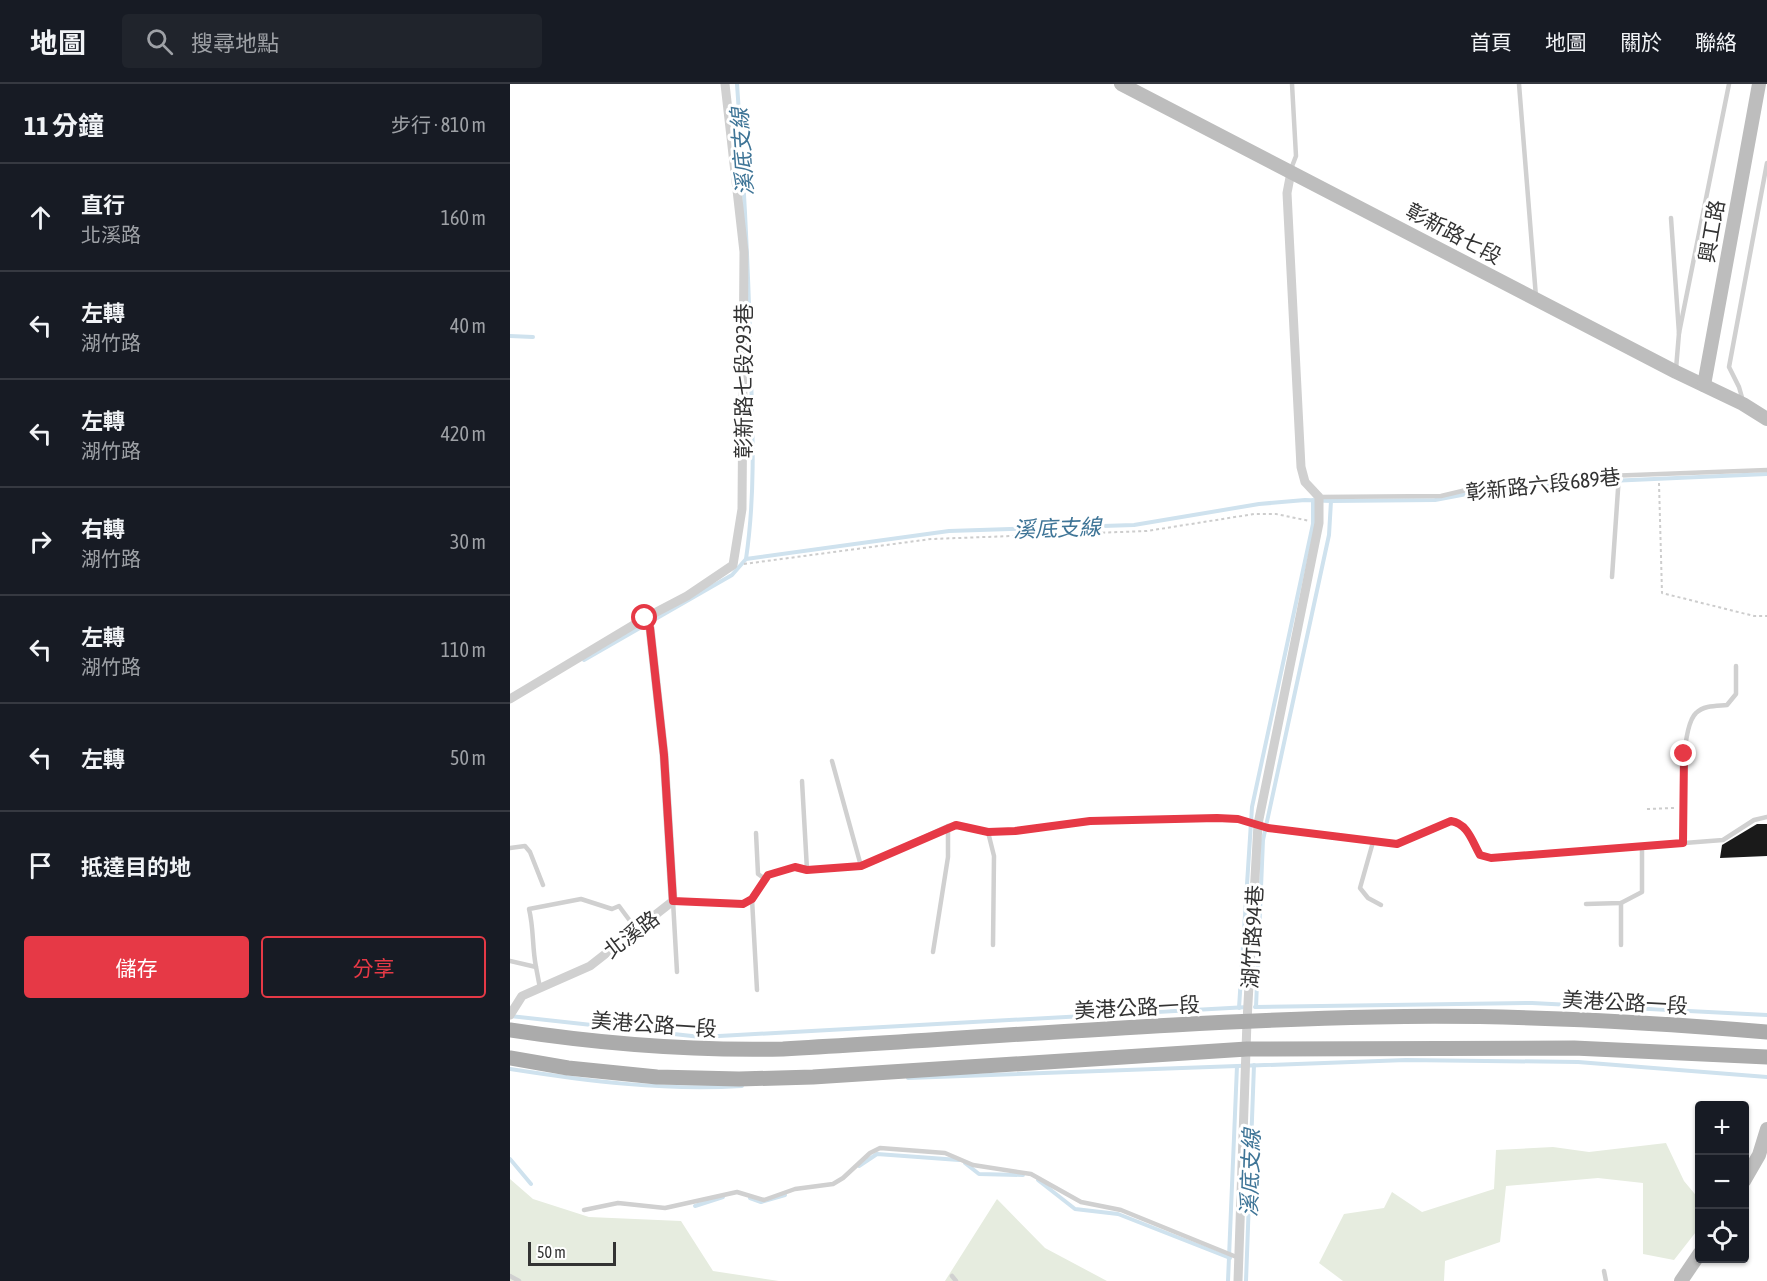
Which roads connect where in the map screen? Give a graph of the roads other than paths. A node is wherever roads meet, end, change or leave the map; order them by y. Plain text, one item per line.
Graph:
1 (725, 84) edge
2 (1121, 84) edge
3 (1292, 84) edge
4 (1519, 84) edge
5 (1729, 84) edge
6 (1759, 84) edge
7 (1767, 163) edge
8 (1291, 172) junction
9 (1671, 218) dead end
10 (1536, 300) junction
11 (1679, 333) junction
12 (1676, 372) junction
13 (1704, 385) junction
14 (1743, 404) junction
15 (1767, 419) edge
16 (1767, 470) edge
17 (1619, 475) junction
18 (1319, 498) junction
19 (1612, 577) dead end
20 (645, 618) junction
21 (1736, 666) dead end
22 (510, 699) edge
23 (832, 761) dead end
24 (802, 781) dead end
25 (1767, 817) edge
26 (1258, 824) junction
27 (948, 826) junction
28 (988, 832) junction
29 (756, 833) dead end
30 (1373, 842) junction
31 (1683, 843) junction
32 (1642, 846) junction
33 (510, 848) edge
34 (861, 866) junction
35 (807, 870) junction
36 (765, 879) junction
37 (543, 885) dead end
38 (752, 899) junction
39 (673, 901) junction
40 (1621, 903) junction
41 (1586, 904) dead end
42 (1381, 905) dead end
43 (637, 930) junction
44 (993, 945) dead end
45 (1621, 945) dead end
46 (933, 952) dead end
47 (510, 961) edge
48 (536, 967) junction
49 (677, 972) dead end
50 (540, 988) junction
51 (757, 990) dead end
52 (510, 1015) edge
53 (1247, 1021) junction
54 (510, 1030) edge
55 (1767, 1032) edge
56 (1247, 1049) junction
57 (1767, 1057) edge
58 (510, 1058) edge
59 (1767, 1129) edge
60 (1749, 1172) edge
61 (584, 1210) dead end
62 (1239, 1258) junction
63 (1695, 1261) edge
64 (1604, 1271) dead end
65 (510, 1276) edge
66 (519, 1281) edge
67 (1238, 1281) edge
68 (1606, 1281) edge
69 (1681, 1281) edge

1 - 20 street, 彰新路七段293巷
2 - 8 street, 彰新路七段
3 - 8 lane
4 - 10 lane
5 - 11 lane
6 - 13 street, 興工路
7 - 14 lane
8 - 10 street, 彰新路七段
8 - 18 street
9 - 11 lane
10 - 12 street, 彰新路七段
11 - 12 lane
12 - 13 street, 彰新路七段
13 - 14 street, 彰新路七段
14 - 15 street, 彰新路七段
16 - 17 lane, 彰新路六段689巷
17 - 18 lane, 彰新路六段689巷
17 - 19 lane
18 - 26 street, 湖竹路94巷
20 - 22 street
20 - 39 street, 北溪路
21 - 31 lane
23 - 34 lane
24 - 35 lane
25 - 31 lane
26 - 28 lane
26 - 30 lane
26 - 53 street, 湖竹路94巷
27 - 28 lane
27 - 34 lane
27 - 46 lane
28 - 44 lane
29 - 36 lane
30 - 32 lane
30 - 42 lane
31 - 32 lane
32 - 40 lane
33 - 37 lane
34 - 35 lane
35 - 36 lane
36 - 38 lane
38 - 39 lane
38 - 51 lane
39 - 43 street, 北溪路
39 - 49 lane
40 - 41 lane
40 - 45 lane
43 - 48 lane
43 - 50 street, 北溪路
47 - 48 lane
48 - 50 lane
50 - 52 street, 北溪路
53 - 54 main road, 美港公路一段
53 - 55 main road, 美港公路一段
53 - 56 street, 湖竹路94巷
56 - 57 main road
56 - 58 main road
56 - 62 street, 湖竹路94巷
59 - 60 street
61 - 62 lane
62 - 67 street, 湖竹路94巷
63 - 69 street
64 - 68 lane
65 - 66 lane

